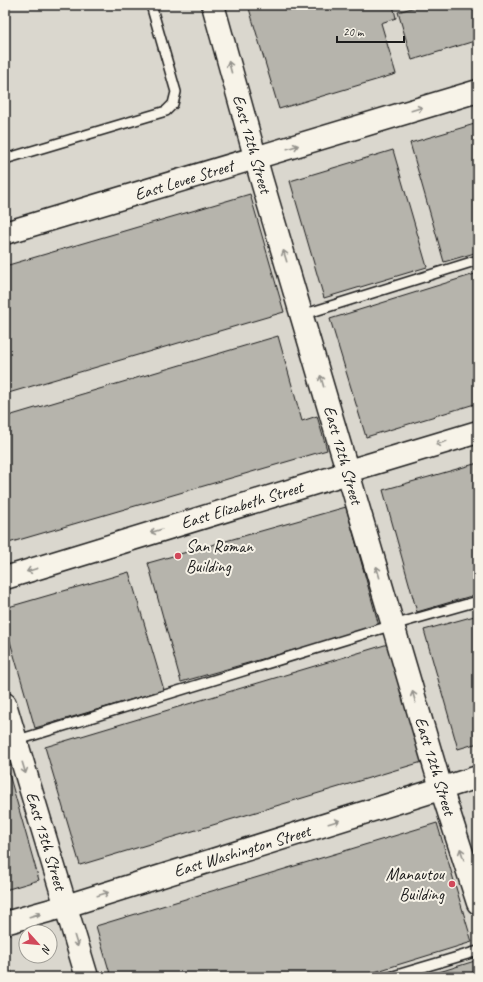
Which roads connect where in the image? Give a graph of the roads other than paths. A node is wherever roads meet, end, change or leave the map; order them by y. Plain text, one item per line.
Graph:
1 (151, 5) edge
2 (213, 5) edge
3 (478, 91) edge
4 (256, 158) junction
5 (5, 159) edge
6 (5, 233) edge
7 (478, 260) edge
8 (302, 315) junction
9 (478, 432) edge
10 (349, 472) junction
11 (5, 578) edge
12 (478, 601) edge
13 (393, 624) junction
14 (5, 704) edge
15 (10, 742) edge
16 (478, 777) edge
17 (441, 788) junction
18 (478, 903) edge
19 (66, 906) junction
20 (5, 924) edge
21 (478, 951) edge
22 (87, 977) edge
23 (390, 977) edge

1 - 5 lane
4 -> 2 main road, East 12th Street
4 -> 3 main road, East Levee Street
4 - 6 main road, East Levee Street
8 -> 4 main road, East 12th Street
7 - 8 lane
10 -> 8 main road, East 12th Street
9 -> 10 main road, East Elizabeth Street
10 -> 11 main road, East Elizabeth Street
13 -> 10 main road, East 12th Street
12 - 13 lane
13 - 15 lane
17 -> 13 main road, East 12th Street
14 - 15 main road, East 13th Street
15 -> 19 main road, East 13th Street
16 - 17 main road, East Washington Street
18 -> 17 main road, East 12th Street
19 -> 17 main road, East Washington Street
20 -> 19 main road, East Washington Street
19 -> 22 main road, East 13th Street
21 - 23 lane

